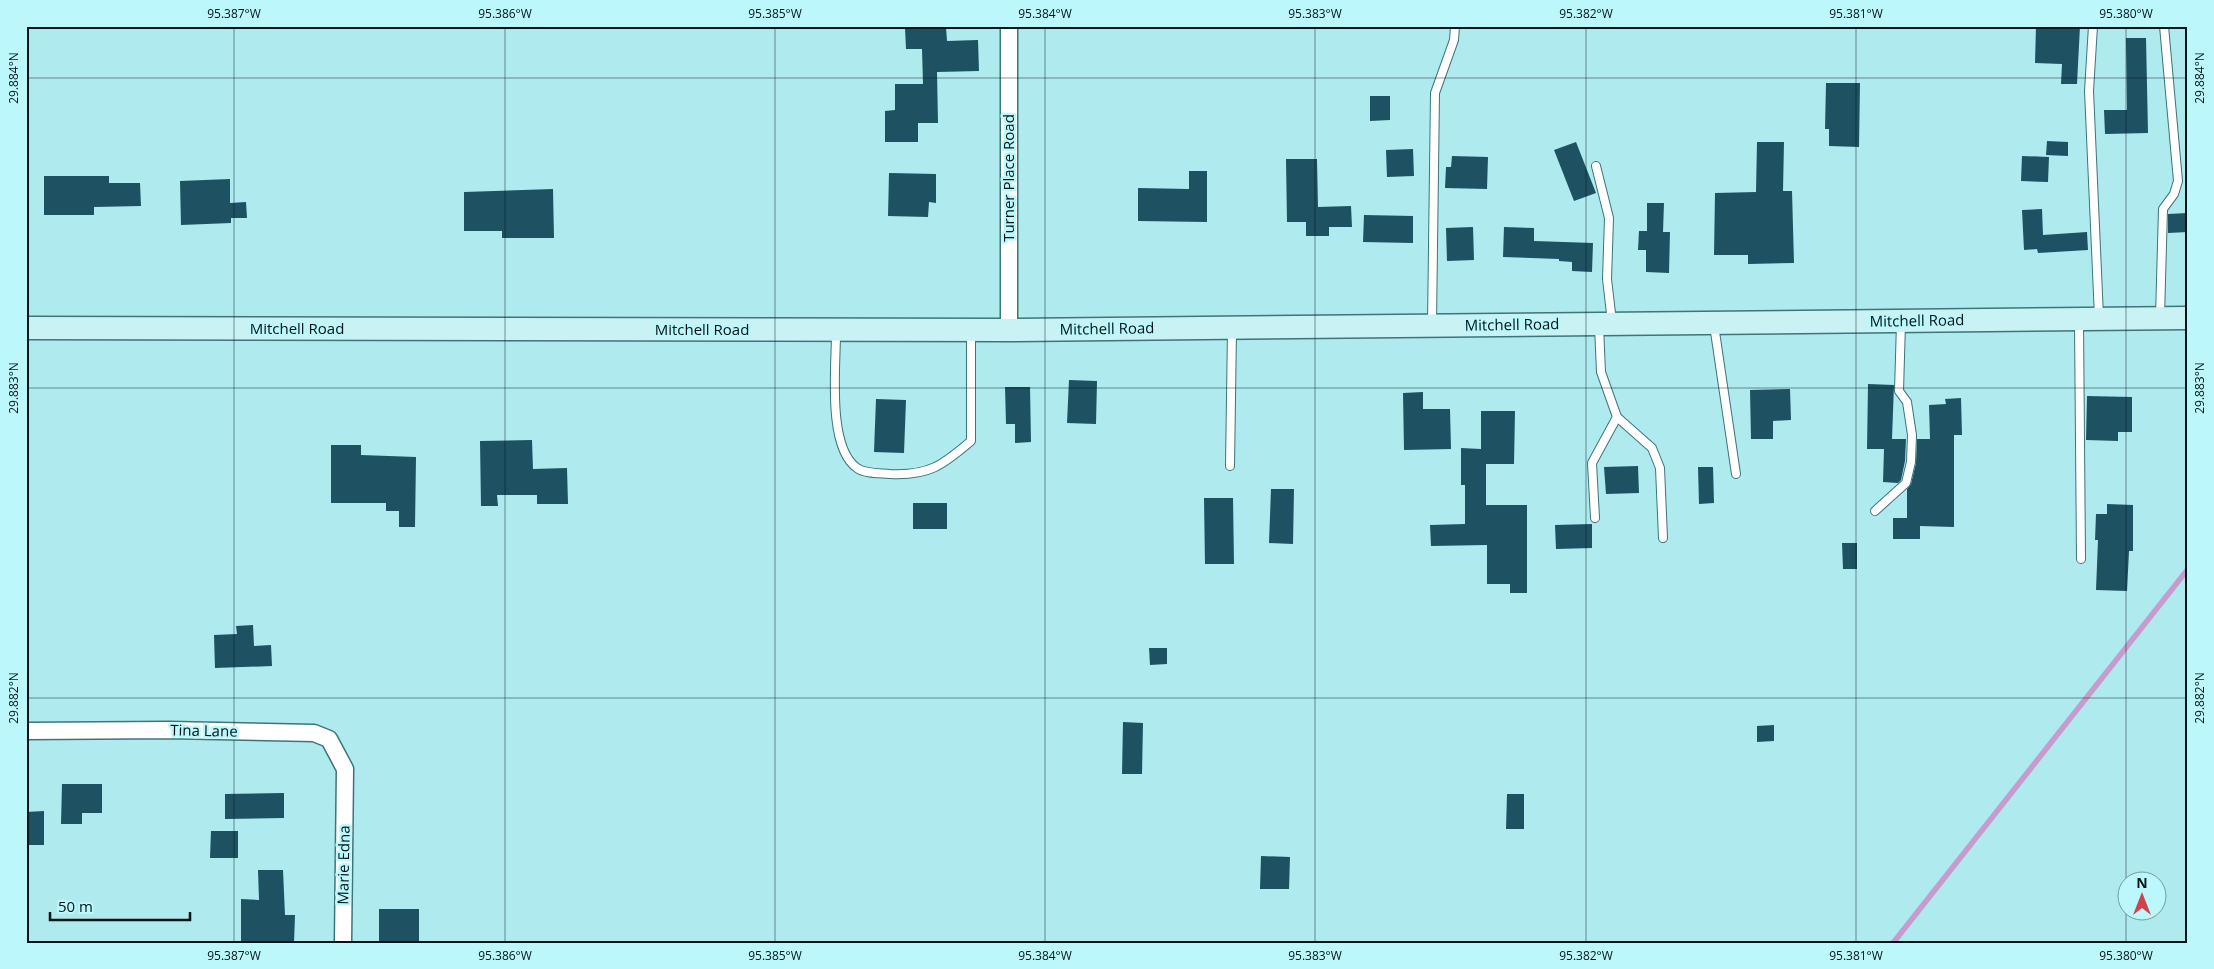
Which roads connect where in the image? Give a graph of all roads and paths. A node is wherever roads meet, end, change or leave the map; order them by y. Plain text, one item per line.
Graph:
1 (1009, 26) edge
2 (1455, 26) edge
3 (2094, 26) edge
4 (2164, 26) edge
5 (1596, 166) dead end
6 (2188, 318) edge
7 (2089, 319) junction
8 (2160, 319) junction
9 (1901, 321) junction
10 (1714, 323) junction
11 (1606, 324) junction
12 (1432, 326) junction
13 (26, 328) edge
14 (1232, 328) junction
15 (836, 330) junction
16 (971, 330) junction
17 (1009, 330) junction
18 (1617, 417) junction
19 (1230, 466) dead end
20 (1736, 474) dead end
21 (1875, 511) dead end
22 (1595, 518) dead end
23 (1663, 538) dead end
24 (2081, 559) dead end
25 (26, 731) edge
26 (345, 786) joint
27 (343, 943) edge

1 - 17 street, Turner Place Road
2 - 12 lane
3 - 7 lane
4 - 8 lane
5 - 11 lane
6 - 8 street, Mitchell Road
7 - 8 street, Mitchell Road
7 - 9 street, Mitchell Road
7 - 24 lane
9 - 10 street, Mitchell Road
9 - 21 lane
10 - 11 street, Mitchell Road
10 - 20 lane
11 - 12 street, Mitchell Road
11 - 18 lane
12 - 14 street, Mitchell Road
13 - 15 street, Mitchell Road
14 - 17 street, Mitchell Road
14 - 19 lane
15 - 16 street, Mitchell Road
15 - 16 lane
16 - 17 street, Mitchell Road
18 - 22 lane
18 - 23 lane
25 - 26 street, Tina Lane
26 - 27 street, Marie Edna

